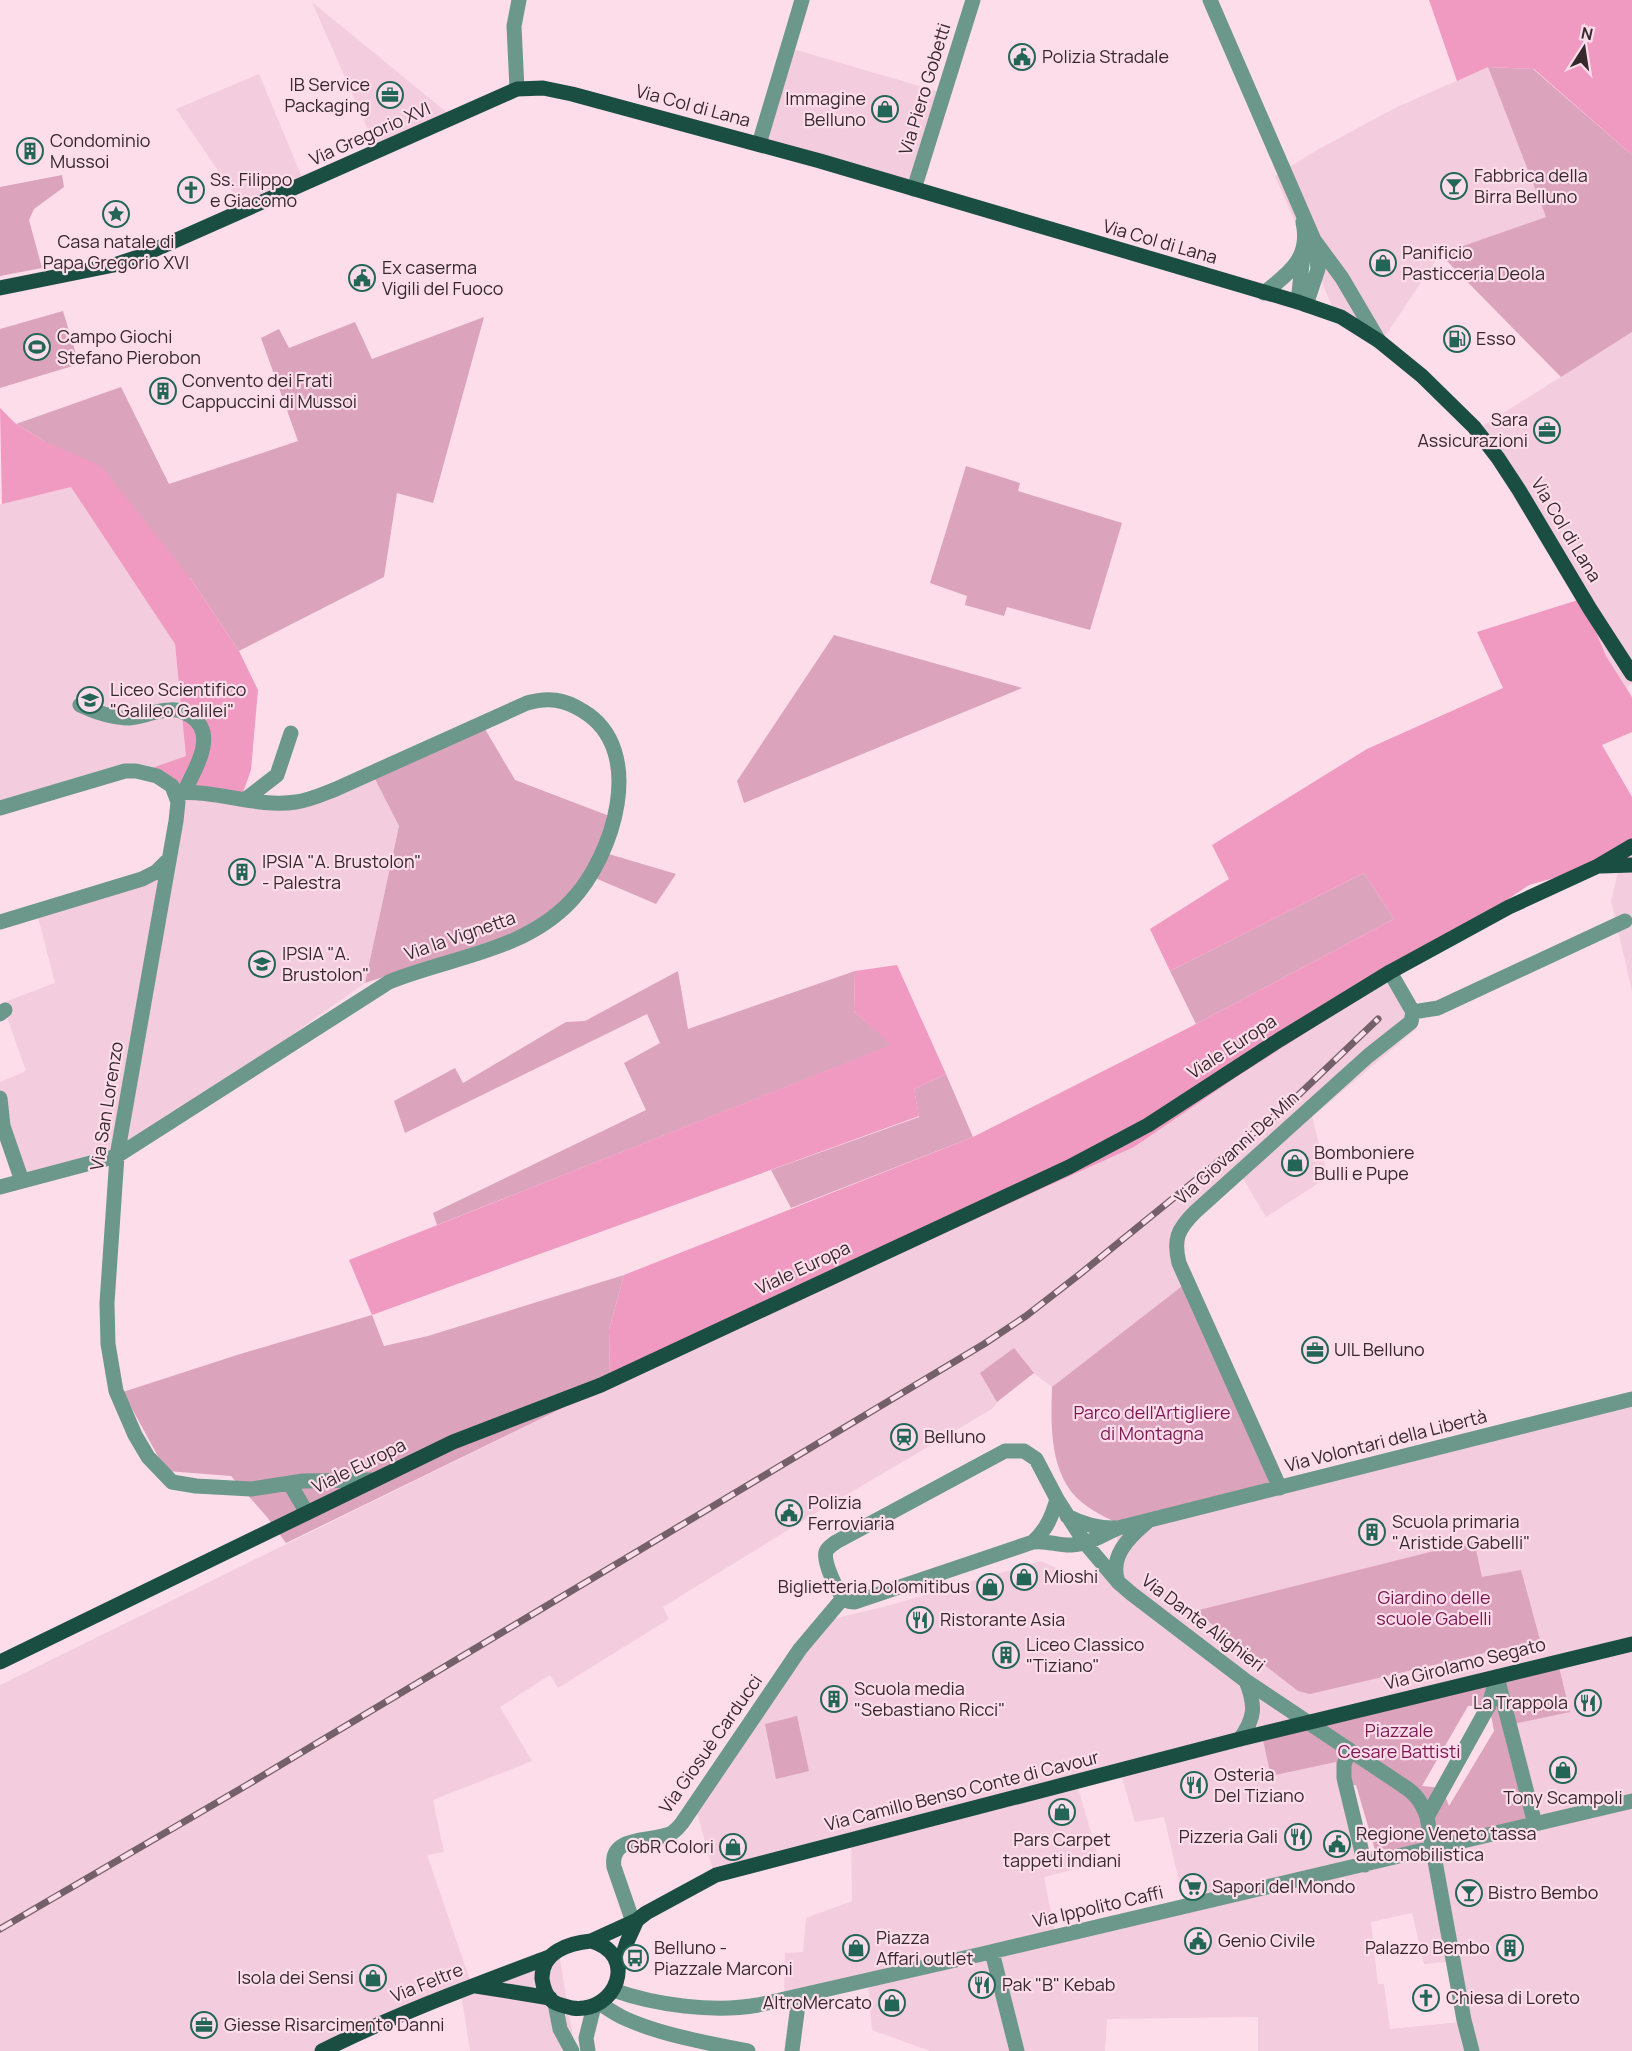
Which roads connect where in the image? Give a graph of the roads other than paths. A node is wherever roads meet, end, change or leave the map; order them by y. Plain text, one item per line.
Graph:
1 (519, 0) edge
2 (802, 0) edge
3 (973, 0) edge
4 (1210, 0) edge
5 (518, 89) junction
6 (759, 144) junction
7 (914, 189) junction
8 (1309, 243) junction
9 (0, 288) edge
10 (1264, 292) junction
11 (1302, 304) junction
12 (1379, 340) junction
13 (1632, 674) edge
14 (80, 705) dead end
15 (291, 733) dead end
16 (180, 793) junction
17 (246, 799) junction
18 (0, 808) edge
19 (1632, 846) edge
20 (169, 859) junction
21 (1632, 865) edge
22 (1598, 866) junction
23 (1625, 921) dead end
24 (0, 922) edge
25 (1390, 972) junction
26 (1413, 1012) junction
27 (0, 1098) edge
28 (117, 1156) junction
29 (22, 1181) junction
30 (0, 1187) edge
31 (1632, 1399) edge
32 (373, 1480) junction
33 (290, 1484) junction
34 (1280, 1488) junction
35 (1057, 1499) junction
36 (307, 1513) junction
37 (1067, 1516) junction
38 (1149, 1520) junction
39 (1118, 1528) junction
40 (1033, 1542) junction
41 (1085, 1543) junction
42 (1118, 1582) junction
43 (843, 1598) junction
44 (1632, 1644) edge
45 (0, 1662) edge
46 (1497, 1677) junction
47 (1246, 1681) junction
48 (1307, 1723) junction
49 (1240, 1739) junction
50 (1349, 1751) junction
51 (1632, 1802) edge
52 (1427, 1817) junction
53 (1535, 1824) junction
54 (1433, 1849) junction
55 (1365, 1865) junction
56 (635, 1921) junction
57 (591, 1941) junction
58 (992, 1952) junction
59 (549, 1957) junction
60 (618, 1969) junction
61 (474, 1985) junction
62 (613, 1990) junction
63 (799, 1997) junction
64 (552, 2000) junction
65 (596, 2005) junction
66 (322, 2051) edge
67 (572, 2051) edge
68 (588, 2051) edge
69 (748, 2051) edge
70 (792, 2051) edge
71 (1017, 2051) edge
72 (1473, 2051) edge

1 - 5 street
2 - 6 street
3 - 7 street, Via Piero Gobetti
4 - 8 street
5 - 6 main road, Via Col di Lana
5 - 9 main road, Via Gregorio XVI
6 - 7 main road, Via Col di Lana
7 - 10 main road, Via Col di Lana
8 - 10 street
8 - 11 street
8 - 12 street
10 - 11 main road, Via Col di Lana
11 - 12 main road, Via Col di Lana
12 - 13 main road, Via Col di Lana
14 - 16 street
15 - 17 street
16 - 17 street, Via la Vignetta
16 - 18 street
16 - 20 street, Via San Lorenzo
17 - 28 street, Via la Vignetta
19 - 22 main road, Viale Europa
20 - 24 street
20 - 28 street, Via San Lorenzo
21 - 22 main road, Viale Europa
22 - 25 main road, Viale Europa
23 - 26 street
25 - 26 street
25 - 32 main road, Viale Europa
26 - 34 street, Via Giovanni De Min
27 - 29 street
28 - 29 street, Via la Vignetta
28 - 33 street, Via San Lorenzo
29 - 30 street, Via la Vignetta
31 - 34 street, Via Volontari della Libertà
32 - 33 street, Via San Lorenzo
32 - 36 main road, Viale Europa
33 - 36 street
34 - 38 street, Via Volontari della Libertà
35 - 37 street, Via Dante Alighieri
35 - 40 street
35 - 43 street, Via Dante Alighieri
36 - 45 main road, Viale Europa
37 - 39 street, Via Volontari della Libertà
37 - 41 street, Via Dante Alighieri
38 - 39 street, Via Volontari della Libertà
38 - 42 street
39 - 41 street, Via Volontari della Libertà
40 - 41 street
40 - 43 street
41 - 42 street, Via Dante Alighieri
42 - 47 street, Via Dante Alighieri
43 - 56 street, Via Giosuè Carducci
44 - 46 main road, Via Girolamo Segato
46 - 48 main road, Via Girolamo Segato
46 - 52 street
46 - 53 street
47 - 48 street, Via Dante Alighieri
47 - 49 street
48 - 49 main road, Via Camillo Benso Conte di Cavour
48 - 50 street
49 - 56 main road, Via Camillo Benso Conte di Cavour
50 - 52 street
50 - 55 street
51 - 53 street, Via Ippolito Caffi
52 - 54 street
53 - 54 street, Via Ippolito Caffi
54 - 55 street, Via Ippolito Caffi
54 - 72 street
55 - 58 street, Via Ippolito Caffi
56 - 57 main road, Via Camillo Benso Conte di Cavour
56 - 60 main road
57 - 59 main road
57 - 60 main road
58 - 63 street, Via Ippolito Caffi
58 - 71 street
59 - 61 main road, Via Feltre
59 - 64 main road
60 - 62 main road
61 - 64 main road
61 - 66 main road, Via Feltre
62 - 63 street, Via Ippolito Caffi
62 - 65 main road
63 - 70 street
64 - 65 main road
64 - 67 street
65 - 68 street
65 - 69 street

